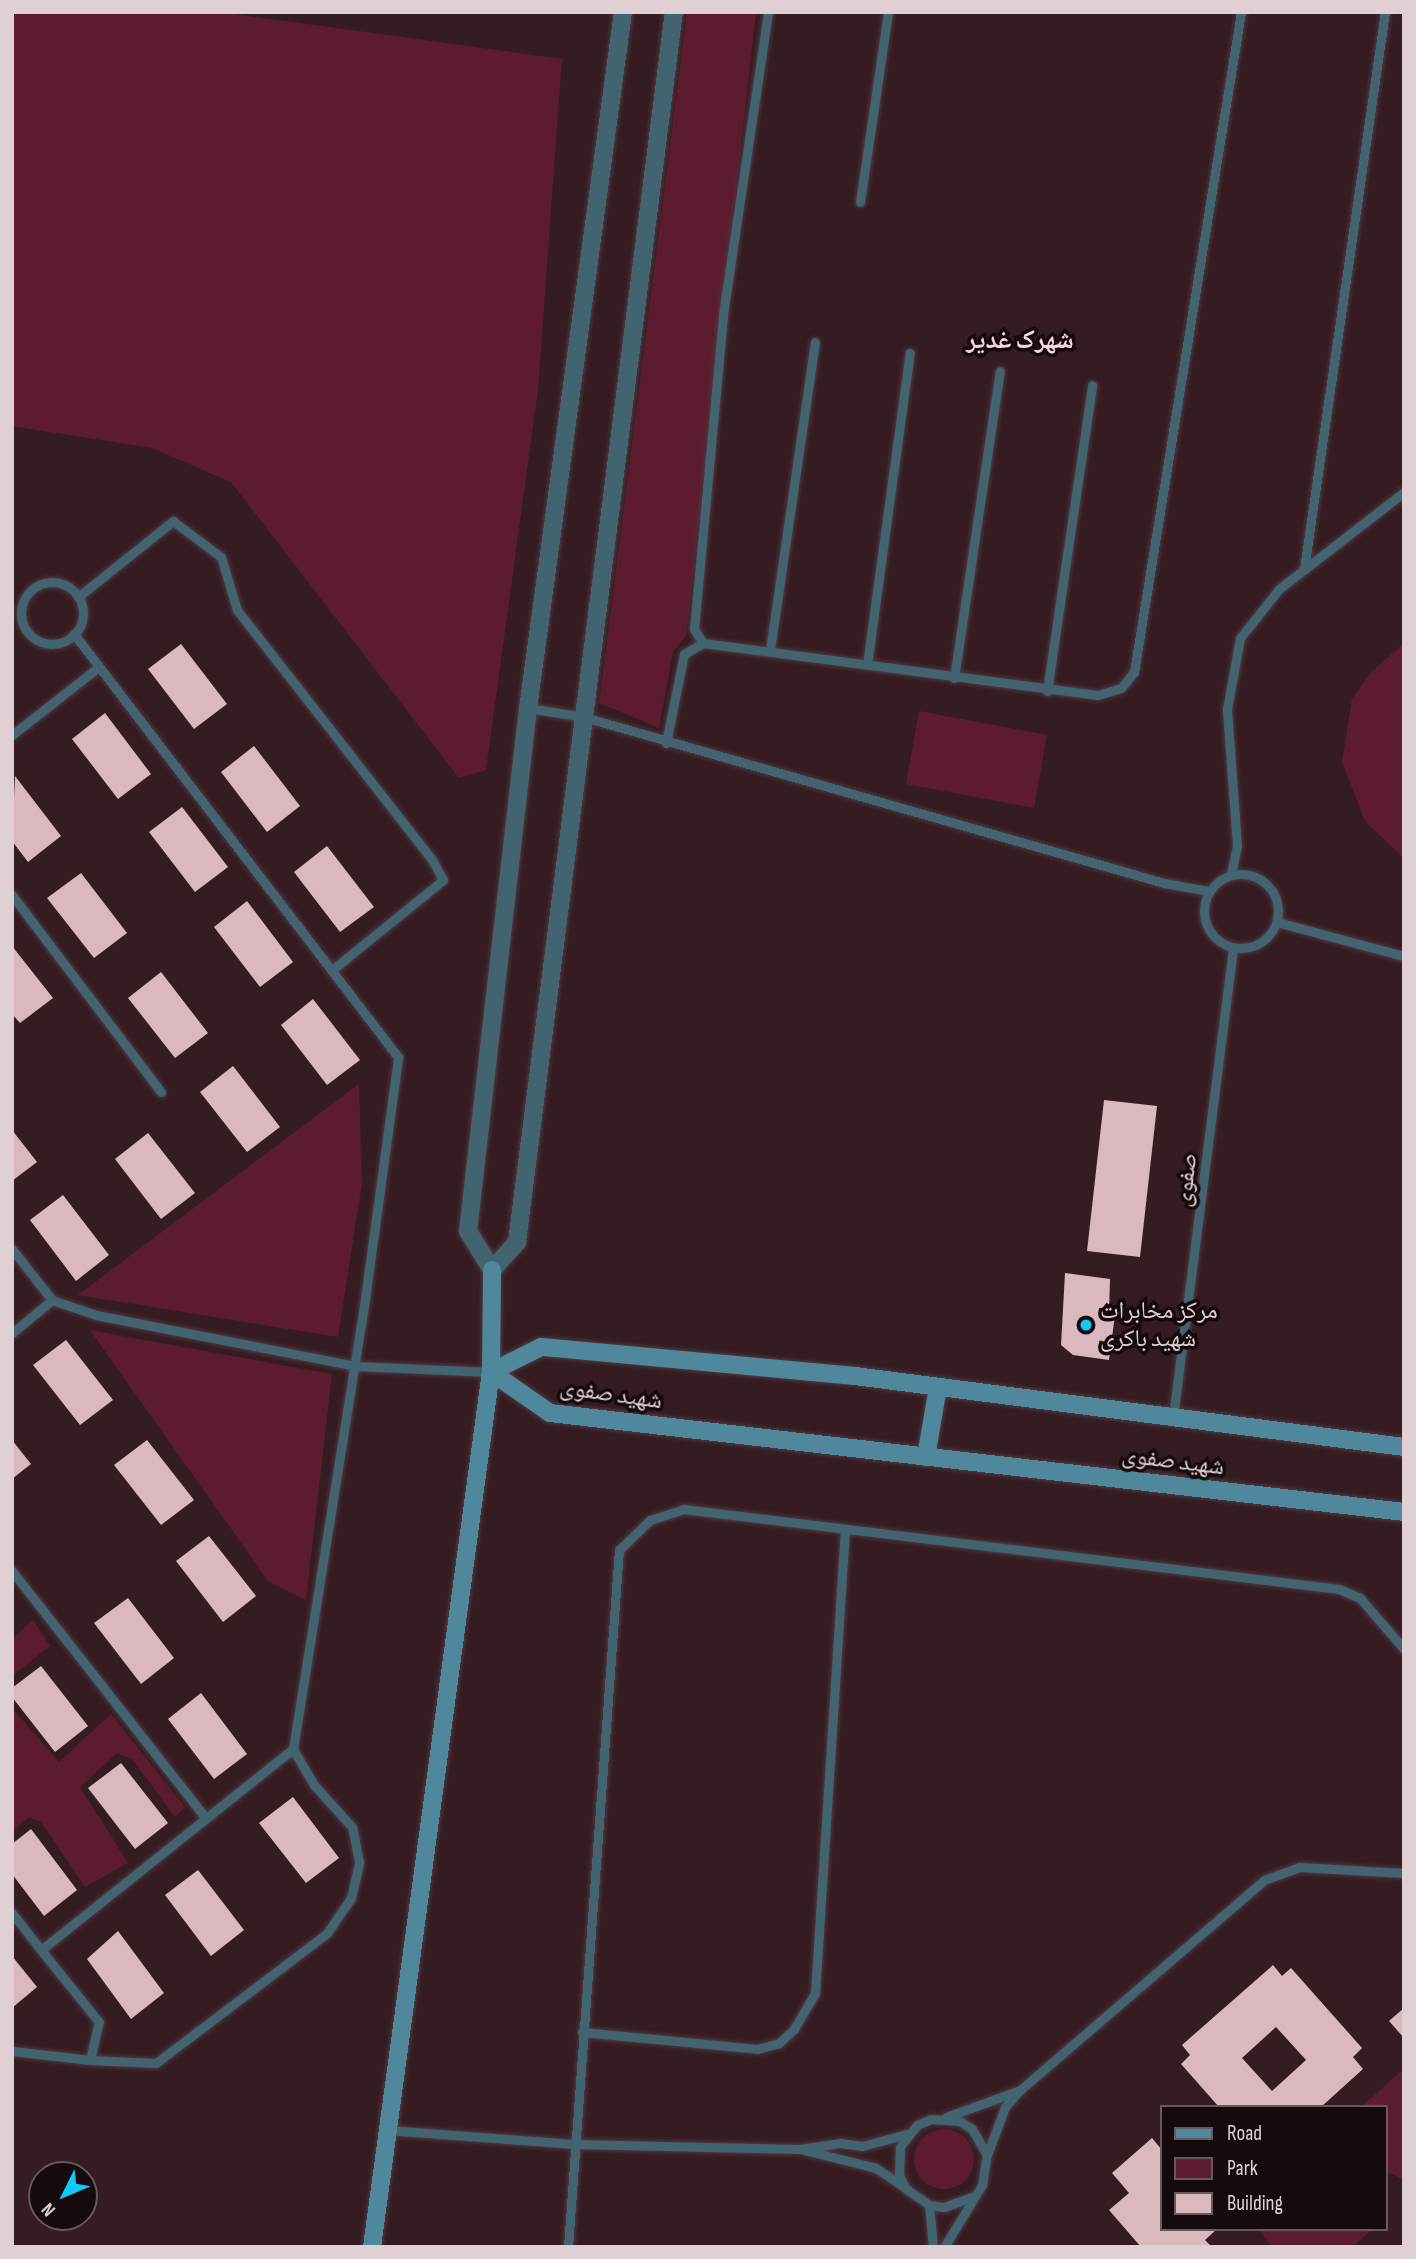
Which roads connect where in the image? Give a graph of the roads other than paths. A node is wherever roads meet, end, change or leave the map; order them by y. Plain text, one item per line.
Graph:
1 (623, 12) edge
2 (674, 12) edge
3 (768, 12) edge
4 (888, 12) edge
5 (1241, 12) edge
6 (1385, 12) edge
7 (860, 202) dead end
8 (816, 342) dead end
9 (910, 353) dead end
10 (1000, 371) dead end
11 (1092, 385) dead end
12 (1404, 492) edge
13 (1304, 569) junction
14 (78, 597) junction
15 (74, 634) junction
16 (703, 643) junction
17 (770, 650) junction
18 (867, 665) junction
19 (97, 668) junction
20 (954, 678) junction
21 (1047, 691) junction
22 (528, 708) junction
23 (584, 717) junction
24 (12, 735) edge
25 (666, 743) junction
26 (1231, 874) junction
27 (1209, 891) junction
28 (12, 895) edge
29 (1277, 922) junction
30 (1233, 948) junction
31 (1404, 956) edge
32 (334, 969) junction
33 (161, 1093) dead end
34 (12, 1249) edge
35 (492, 1270) junction
36 (52, 1300) junction
37 (12, 1333) edge
38 (355, 1366) junction
39 (491, 1372) junction
40 (938, 1387) junction
41 (1173, 1417) junction
42 (1404, 1447) edge
43 (926, 1457) junction
44 (1404, 1512) edge
45 (845, 1529) junction
46 (12, 1571) edge
47 (1404, 1649) edge
48 (293, 1749) junction
49 (206, 1818) junction
50 (1404, 1873) edge
51 (12, 1913) edge
52 (41, 1950) junction
53 (582, 2032) junction
54 (12, 2051) edge
55 (90, 2060) junction
56 (1020, 2091) junction
57 (945, 2118) junction
58 (387, 2130) junction
59 (907, 2134) junction
60 (574, 2144) junction
61 (799, 2148) junction
62 (987, 2155) junction
63 (905, 2188) junction
64 (972, 2197) junction
65 (929, 2205) junction
66 (372, 2247) edge
67 (568, 2247) edge
68 (933, 2247) edge
69 (944, 2247) edge

1 - 22 street
2 - 23 street
3 - 16 lane
4 - 7 lane
5 - 21 lane
6 - 13 lane
8 - 17 lane
9 - 18 lane
10 - 20 lane
11 - 21 lane
12 - 13 lane
13 - 26 lane
14 - 15 lane
14 - 15 lane
14 - 32 lane
15 - 19 lane
16 - 17 lane
16 - 25 lane
17 - 18 lane
18 - 20 lane
19 - 24 lane
19 - 32 lane
20 - 21 lane
22 - 23 lane
22 - 35 street
23 - 25 lane
23 - 35 street
25 - 27 lane
26 - 27 lane
26 - 29 lane
27 - 30 lane
28 - 33 lane
29 - 30 lane
29 - 31 lane
30 - 41 lane, صفوی
32 - 38 lane
34 - 36 lane
35 - 39 street
36 - 37 lane
36 - 38 lane
38 - 39 lane
38 - 48 lane
39 - 40 street, شهید صفوی
39 - 43 street, شهید صفوی
39 - 58 street
40 - 41 street, شهید صفوی
40 - 43 street
41 - 42 street, شهید صفوی
43 - 44 street, شهید صفوی
45 - 47 lane
45 - 53 lane
45 - 53 lane
46 - 49 lane
48 - 49 lane
48 - 55 lane
49 - 52 lane
50 - 56 lane
51 - 52 lane
52 - 55 lane
53 - 60 lane
54 - 55 lane
56 - 57 lane
56 - 62 lane
57 - 59 lane
57 - 62 lane
58 - 60 lane
58 - 66 street
59 - 61 lane
59 - 63 lane
60 - 61 lane
60 - 67 lane
61 - 63 lane
62 - 64 lane
63 - 65 lane
64 - 65 lane
64 - 69 lane
65 - 68 lane

